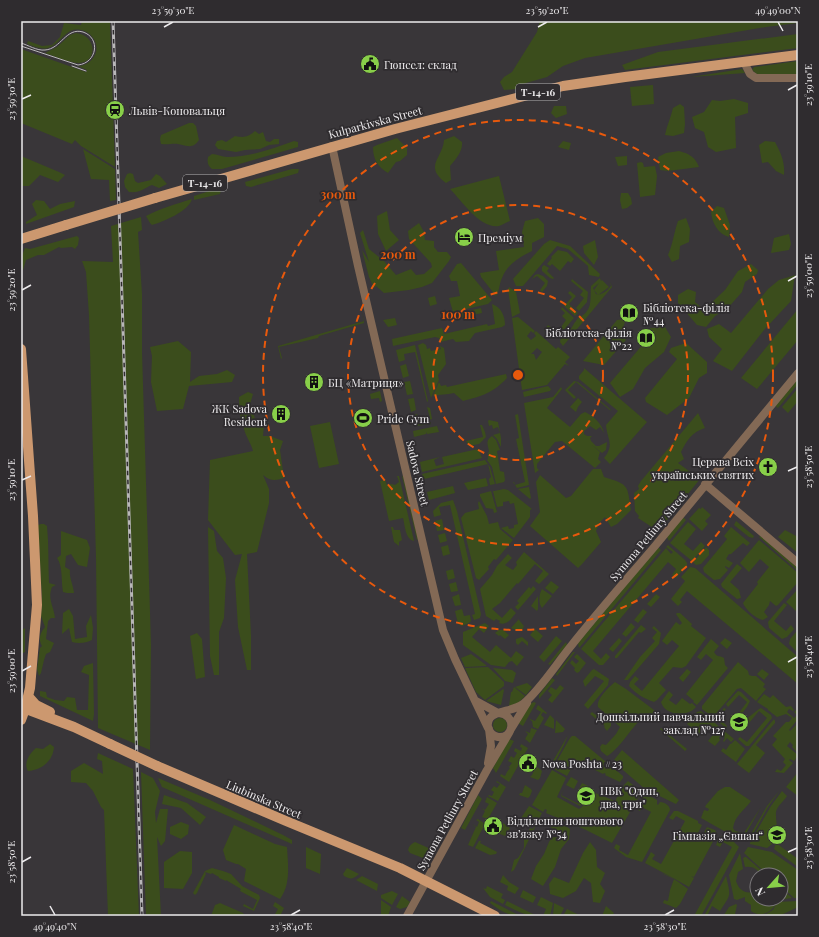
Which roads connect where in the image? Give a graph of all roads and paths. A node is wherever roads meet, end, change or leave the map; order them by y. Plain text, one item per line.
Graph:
1 (798, 55) edge
2 (744, 62) junction
3 (798, 78) edge
4 (332, 146) junction
5 (21, 239) edge
6 (21, 350) edge
7 (798, 373) edge
8 (705, 484) junction
9 (798, 563) edge
10 (26, 693) edge
11 (532, 695) junction
12 (475, 701) junction
13 (23, 708) edge
14 (498, 713) junction
15 (21, 720) edge
16 (74, 727) junction
17 (488, 729) junction
18 (510, 731) junction
19 (487, 770) junction
20 (426, 881) junction
21 (407, 916) edge
22 (495, 916) edge

1 - 2 main road, Kulparkivska Street / Т-14-16
2 - 3 street
2 - 4 main road, Kulparkivska Street / Т-14-16
4 - 5 main road, Kulparkivska Street / Т-14-16, bridge
4 - 12 street, Sadova Street
6 - 10 main road
7 - 8 street, Symona Petliury Street
8 - 9 street
8 - 11 street, Symona Petliury Street
10 - 13 main road
10 - 16 main road
11 - 14 street, Symona Petliury Street
11 - 18 street, Symona Petliury Street
12 - 14 street
12 - 17 street, Sadova Street
13 - 15 main road
13 - 16 main road, Liubinska Street
14 - 17 street
14 - 18 street
16 - 20 main road, Liubinska Street, bridge
17 - 18 street
17 - 19 street, Symona Petliury Street
18 - 19 street, Symona Petliury Street
19 - 20 street, Symona Petliury Street
20 - 21 street, Symona Petliury Street
20 - 22 main road, Liubinska Street

